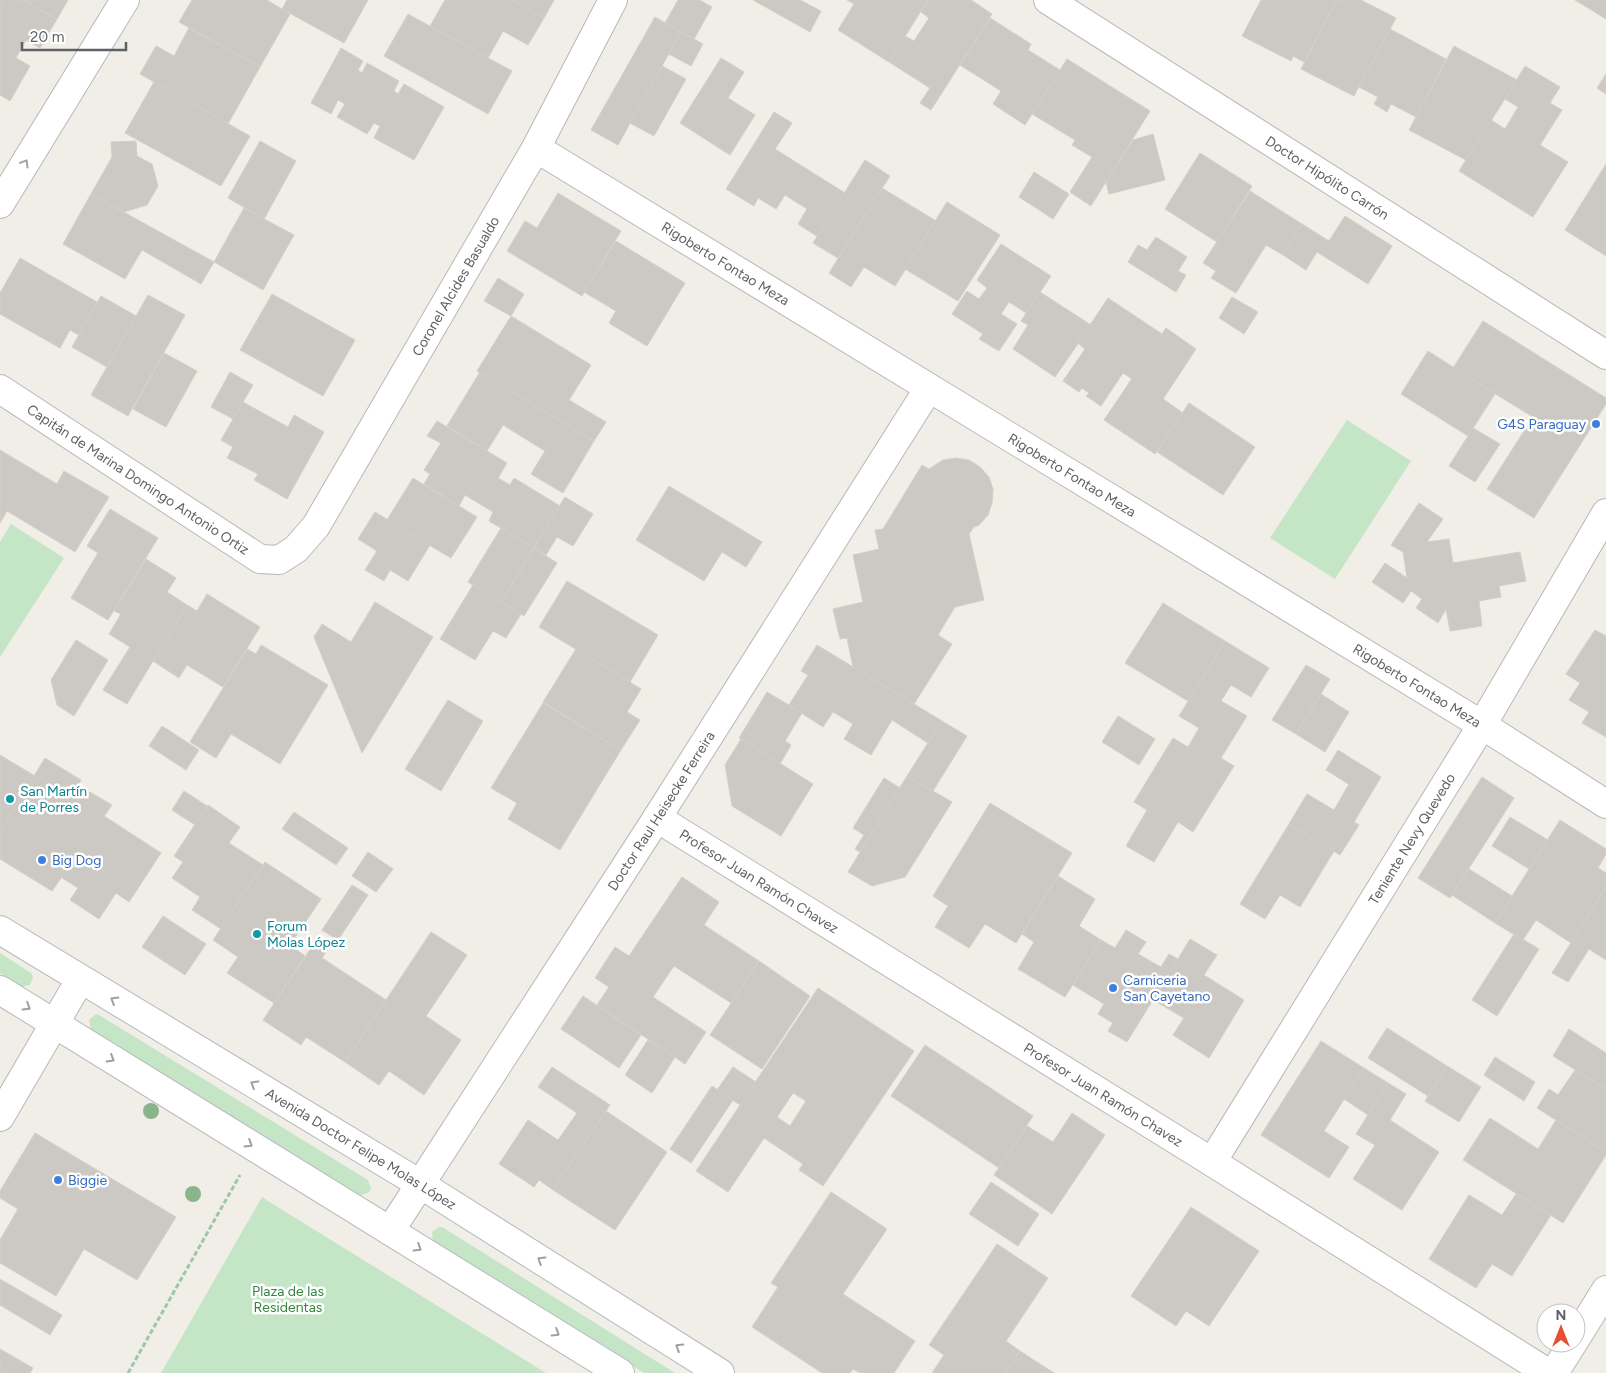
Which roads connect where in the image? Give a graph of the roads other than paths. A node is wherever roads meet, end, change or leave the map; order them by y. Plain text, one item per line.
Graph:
1 (125, 0) edge
2 (613, 0) edge
3 (1048, 0) edge
4 (536, 148) junction
5 (0, 204) edge
6 (1606, 355) edge
7 (929, 388) junction
8 (0, 389) edge
9 (1606, 513) edge
10 (279, 560) joint
11 (1482, 726) junction
12 (1606, 804) edge
13 (657, 818) junction
14 (0, 930) edge
15 (80, 980) junction
16 (0, 990) edge
17 (54, 1024) junction
18 (0, 1117) edge
19 (1212, 1162) junction
20 (420, 1184) junction
21 (390, 1231) junction
22 (1606, 1290) edge
23 (1586, 1322) edge
24 (1567, 1353) edge
25 (620, 1373) edge
26 (720, 1373) edge
27 (1548, 1373) edge
28 (1554, 1373) edge

5 -> 1 street
2 - 4 street, Coronel Alcides Basualdo
3 - 6 street, Doctor Hipólito Carrón
4 - 7 street, Rigoberto Fontao Meza
4 - 10 street, Coronel Alcides Basualdo
7 - 11 street, Rigoberto Fontao Meza
7 - 13 street, Doctor Raul Heisecke Ferreira
8 - 10 street, Capitán de Marina Domingo Antonio Ortiz
9 - 11 street, Teniente Nevy Quevedo
11 - 12 street, Rigoberto Fontao Meza
11 - 19 street, Teniente Nevy Quevedo
13 - 19 street, Profesor Juan Ramón Chavez
13 - 20 street, Doctor Raul Heisecke Ferreira
14 - 15 street, Avenida Doctor Felipe Molas López
15 - 17 street
20 -> 15 street, Avenida Doctor Felipe Molas López
16 -> 17 street
17 - 18 street
17 -> 21 street
19 - 27 street, Profesor Juan Ramón Chavez
20 - 21 street, Doctor Raul Heisecke Ferreira
26 -> 20 street, Avenida Doctor Felipe Molas López
21 -> 25 street
22 - 23 street
24 - 28 street

